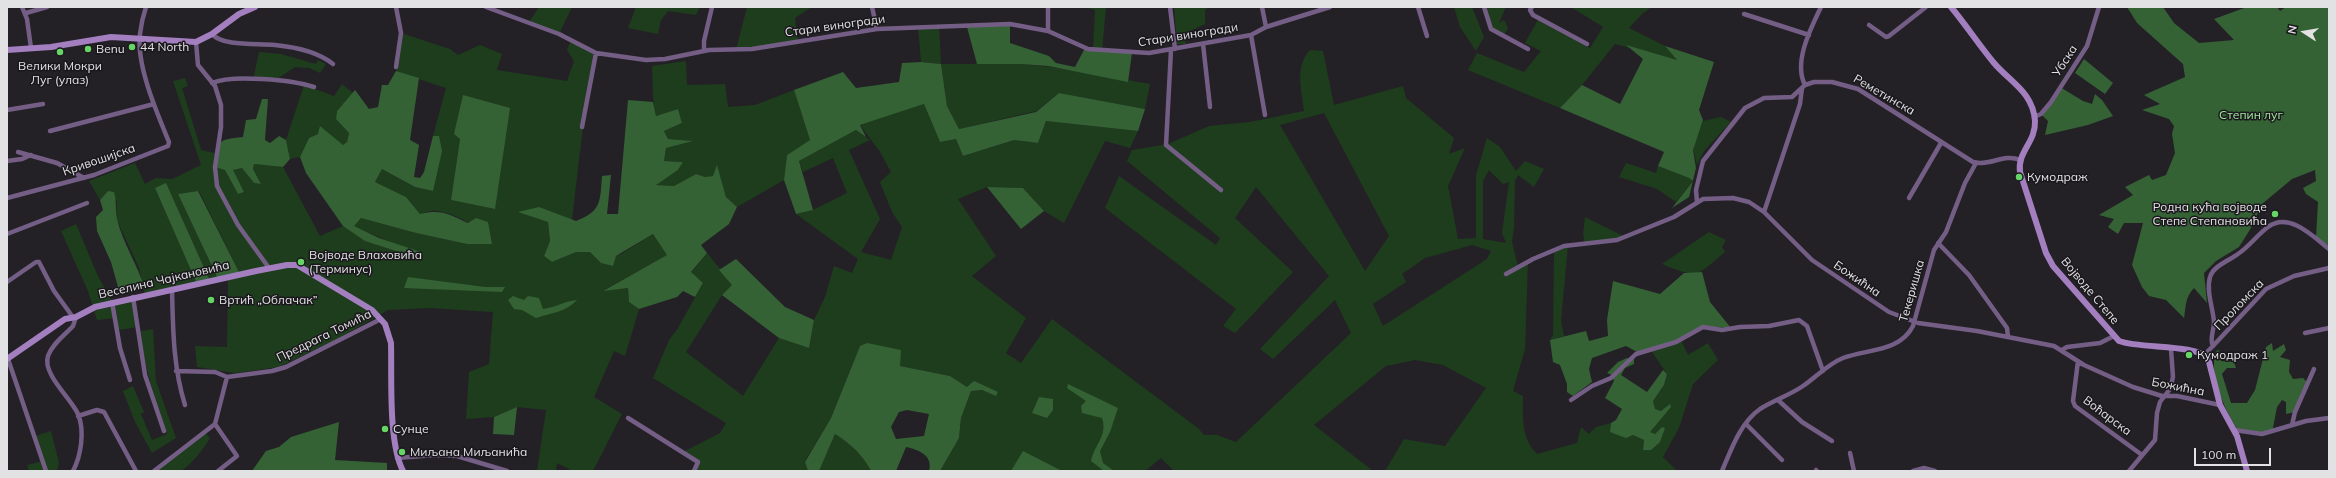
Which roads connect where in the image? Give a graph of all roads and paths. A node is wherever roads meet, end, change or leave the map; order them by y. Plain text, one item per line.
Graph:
1 (22, 7) edge
2 (47, 7) edge
3 (146, 7) edge
4 (255, 7) edge
5 (396, 7) edge
6 (486, 7) edge
7 (712, 7) edge
8 (872, 7) edge
9 (1048, 7) edge
10 (1170, 7) edge
11 (1262, 7) edge
12 (1330, 7) edge
13 (1418, 7) edge
14 (1484, 7) edge
15 (1532, 7) edge
16 (1821, 7) edge
17 (1926, 7) edge
18 (1951, 7) edge
19 (2099, 7) edge
20 (26, 13) junction
21 (1744, 14) dead end
22 (1869, 25) dead end
23 (1266, 27) junction
24 (877, 29) junction
25 (1048, 31) junction
26 (212, 34) junction
27 (1250, 35) junction
28 (1809, 35) junction
29 (1427, 36) dead end
30 (140, 39) junction
31 (196, 42) junction
32 (1203, 44) junction
33 (1587, 44) dead end
34 (31, 48) junction
35 (1173, 49) junction
36 (1528, 49) dead end
37 (7, 50) edge
38 (704, 51) junction
39 (596, 53) junction
40 (333, 64) dead end
41 (396, 67) dead end
42 (212, 83) junction
43 (314, 87) dead end
44 (1804, 87) junction
45 (43, 104) dead end
46 (154, 104) junction
47 (1210, 107) dead end
48 (7, 110) edge
49 (1265, 115) dead end
50 (2034, 117) junction
51 (582, 127) dead end
52 (50, 130) dead end
53 (1941, 143) junction
54 (18, 152) dead end
55 (31, 155) junction
56 (2020, 160) junction
57 (7, 161) edge
58 (1976, 163) junction
59 (84, 178) junction
60 (1222, 190) dead end
61 (7, 198) edge
62 (1909, 198) dead end
63 (1697, 202) junction
64 (87, 203) dead end
65 (1764, 212) junction
66 (7, 234) edge
67 (1938, 243) junction
68 (2329, 250) edge
69 (269, 268) junction
70 (2329, 268) edge
71 (1506, 274) dead end
72 (7, 282) edge
73 (172, 289) junction
74 (133, 297) junction
75 (112, 302) junction
76 (72, 317) junction
77 (381, 319) junction
78 (1914, 322) junction
79 (2329, 328) edge
80 (2305, 333) dead end
81 (2114, 336) junction
82 (2008, 337) junction
83 (2213, 346) junction
84 (2171, 349) junction
85 (2062, 350) junction
86 (2204, 355) junction
87 (7, 359) edge
88 (2078, 361) junction
89 (2314, 368) dead end
90 (176, 371) junction
91 (1823, 371) junction
92 (227, 378) junction
93 (130, 380) dead end
94 (2166, 396) junction
95 (1571, 400) dead end
96 (1778, 400) junction
97 (2220, 405) junction
98 (185, 406) dead end
99 (78, 416) junction
100 (628, 418) dead end
101 (2329, 418) edge
102 (215, 424) junction
103 (1746, 424) junction
104 (2292, 425) junction
105 (2234, 430) junction
106 (164, 431) dead end
107 (1832, 441) dead end
108 (1850, 453) dead end
109 (2142, 455) junction
110 (397, 458) junction
111 (1782, 460) dead end
112 (46, 471) edge
113 (74, 471) edge
114 (136, 471) edge
115 (154, 471) edge
116 (218, 471) edge
117 (403, 471) edge
118 (507, 471) edge
119 (694, 471) edge
120 (1722, 471) edge
121 (1854, 471) edge
122 (1913, 471) edge
123 (1935, 471) edge
124 (2129, 471) edge
125 (2247, 471) edge

1 - 20 street
2 - 20 street
3 - 30 street
4 - 26 street
5 - 41 street
6 - 39 street, Стари виногради
7 - 38 street
8 - 24 street
9 - 25 street
10 - 35 street
11 - 23 street
12 - 23 street, Стари виногради
13 - 29 street
14 - 36 street
15 - 33 street
16 - 28 street
17 - 22 street
18 - 50 street
19 - 50 street, Убска
20 - 34 street
21 - 28 street
23 - 27 street, Стари виногради
24 - 25 street, Стари виногради
24 - 38 street, Стари виногради
25 - 35 street, Стари виногради
26 - 31 street
26 - 40 street
27 - 32 street, Стари виногради
27 - 49 street
28 - 44 street
30 - 31 street
30 - 34 street
30 - 46 street
31 - 42 street
32 - 35 street, Стари виногради
32 - 47 street
34 - 37 street
35 - 60 street
38 - 39 street, Стари виногради
39 - 51 street
42 - 43 street
42 - 69 street
44 - 53 street, Реметинска
44 - 63 street, Реметинска
44 - 65 street
45 - 48 street
46 - 52 street
46 - 59 street, Кривошијска
50 - 56 street
53 - 58 street, Реметинска
53 - 62 street
54 - 55 street
55 - 57 street
55 - 59 street
56 - 58 street
56 - 81 street, Војводе Степе
58 - 67 street, Текеришка
59 - 61 street, Кривошијска
63 - 65 street, Божићна
63 - 71 street, Божићна
64 - 66 street
65 - 78 street, Божићна
67 - 78 street, Текеришка
67 - 82 street
68 - 83 street
69 - 73 street, Веселина Чајкановића
69 - 77 street, Веселина Чајкановића
70 - 83 street, Проломска
72 - 76 street
73 - 74 street, Веселина Чајкановића
73 - 90 street
74 - 75 street, Веселина Чајкановића
74 - 106 street
75 - 76 street, Веселина Чајкановића
75 - 93 street
76 - 87 street, Веселина Чајкановића
76 - 99 street
77 - 92 street, Предрага Томића
77 - 110 street
78 - 82 street, Божићна
78 - 91 street, Текеришка
79 - 80 street
81 - 84 street, Војводе Степе
81 - 85 street
82 - 85 street, Божићна
83 - 86 street, Проломска
84 - 86 street, Војводе Степе
84 - 94 street
85 - 88 street, Божићна
86 - 97 street
87 - 112 street
88 - 94 street, Божићна
88 - 109 street, Воћарска
89 - 104 street
90 - 92 street
90 - 98 street
91 - 95 street
91 - 96 street, Текеришка
92 - 102 street
94 - 97 street, Божићна
94 - 109 street
96 - 103 street, Текеришка
96 - 107 street
97 - 105 street
99 - 113 street
99 - 114 street
100 - 119 street
101 - 104 street
102 - 115 street
102 - 116 street
103 - 111 street
103 - 120 street, Текеришка
104 - 105 street
105 - 125 street
108 - 121 street
109 - 124 street
110 - 117 street
110 - 118 street
122 - 123 street

